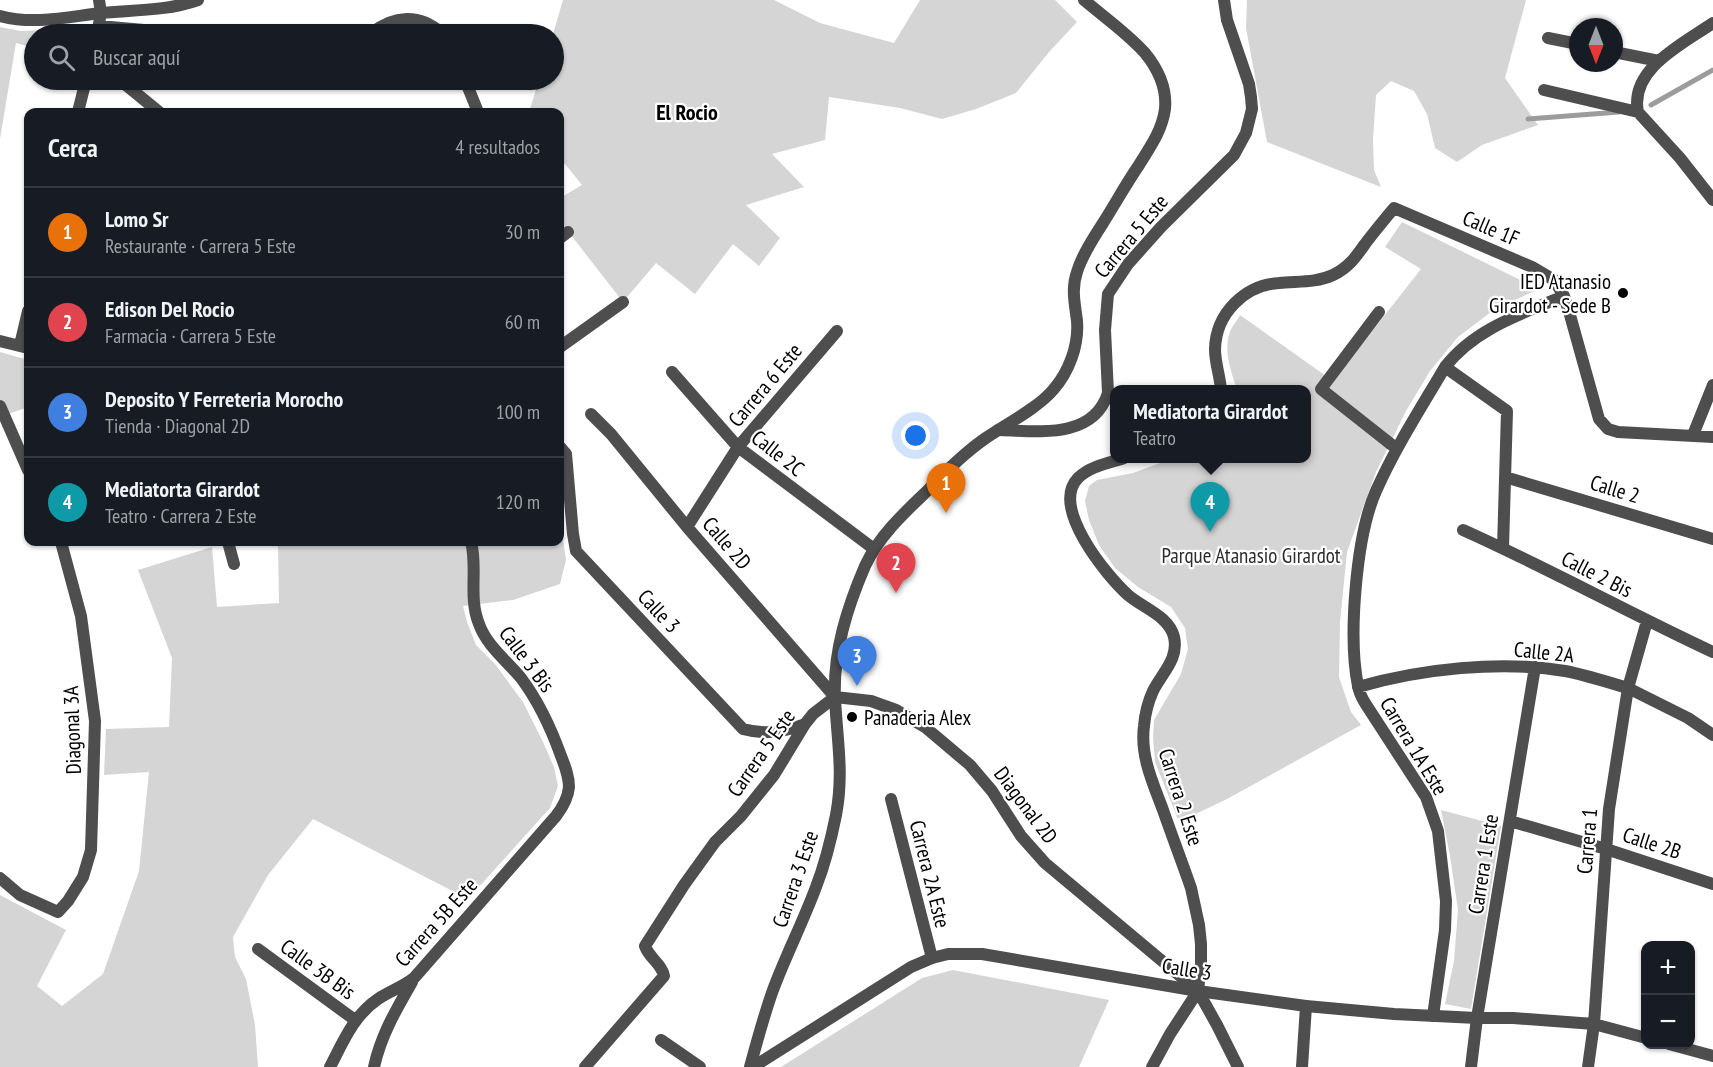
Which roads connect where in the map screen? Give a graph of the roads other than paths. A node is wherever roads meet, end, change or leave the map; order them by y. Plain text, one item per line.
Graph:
1 (99, 0) edge
2 (198, 0) edge
3 (1084, 0) edge
4 (1224, 0) edge
5 (101, 13) junction
6 (0, 16) edge
7 (1713, 22) edge
8 (99, 24) edge
9 (385, 24) edge
10 (427, 24) edge
11 (1548, 38) dead end
12 (1569, 42) edge
13 (1623, 54) edge
14 (1659, 61) junction
15 (84, 90) edge
16 (132, 90) edge
17 (469, 90) edge
18 (1544, 90) dead end
19 (79, 108) edge
20 (154, 108) edge
21 (476, 108) edge
22 (1638, 112) junction
23 (1713, 200) edge
24 (1564, 296) junction
25 (623, 302) dead end
26 (1379, 312) dead end
27 (837, 331) dead end
28 (0, 341) edge
29 (564, 344) edge
30 (24, 346) edge
31 (1445, 367) junction
32 (672, 372) dead end
33 (1220, 385) edge
34 (1713, 385) edge
35 (0, 406) edge
36 (591, 414) dead end
37 (998, 430) junction
38 (1693, 435) junction
39 (1713, 437) edge
40 (738, 447) junction
41 (1397, 449) junction
42 (564, 452) edge
43 (24, 461) edge
44 (1110, 463) edge
45 (1505, 477) junction
46 (687, 527) junction
47 (1463, 531) dead end
48 (1713, 538) edge
49 (62, 546) edge
50 (229, 546) edge
51 (472, 546) edge
52 (1503, 548) junction
53 (874, 549) junction
54 (234, 564) dead end
55 (1647, 621) junction
56 (1713, 652) edge
57 (1535, 667) junction
58 (1358, 687) junction
59 (1628, 688) junction
60 (835, 697) junction
61 (805, 724) junction
62 (1713, 735) edge
63 (567, 796) joint
64 (891, 799) dead end
65 (1509, 821) junction
66 (1606, 849) junction
67 (0, 878) edge
68 (1713, 884) edge
69 (258, 949) dead end
70 (932, 958) junction
71 (414, 978) junction
72 (1198, 991) junction
73 (1306, 1006) junction
74 (1433, 1016) junction
75 (1477, 1018) junction
76 (355, 1020) junction
77 (1594, 1024) junction
78 (1641, 1037) edge
79 (661, 1040) dead end
80 (1687, 1049) edge
81 (1713, 1056) edge
82 (330, 1067) edge
83 (374, 1067) edge
84 (585, 1067) edge
85 (700, 1067) edge
86 (751, 1067) edge
87 (1152, 1067) edge
88 (1238, 1067) edge
89 (1302, 1067) edge
90 (1471, 1067) edge
91 (1588, 1067) edge

1 - 5 street
2 - 5 street
3 - 37 street
4 - 37 street, Carrera 5 Este
5 - 6 street
5 - 8 street
7 - 14 street
9 - 10 street
11 - 12 street
13 - 14 street
14 - 22 street
15 - 19 street
16 - 20 street
17 - 21 street
18 - 22 street
22 - 23 street
24 - 31 street, Carrera 1A Este
24 - 33 street, Calle 1F
24 - 38 street
25 - 29 street
26 - 41 street
27 - 40 street, Carrera 6 Este
28 - 30 street
31 - 41 street, Carrera 1A Este
31 - 45 street
32 - 40 street, Calle 2C
34 - 38 street
35 - 43 street
36 - 46 street, Calle 2D
37 - 53 street
38 - 39 street
40 - 46 street, Carrera 6 Este
40 - 53 street, Calle 2C
41 - 58 street, Carrera 1A Este
42 - 61 street, Calle 3
44 - 72 street, Carrera 2 Este
45 - 48 street, Calle 2
45 - 52 street
46 - 60 street, Calle 2D
47 - 52 street, Calle 2 Bis
49 - 67 street, Diagonal 3A
50 - 54 street
51 - 63 street, Calle 3 Bis
52 - 55 street, Calle 2 Bis
53 - 60 street
55 - 56 street, Calle 2 Bis
55 - 59 street, Carrera 1
57 - 58 street, Calle 2A
57 - 59 street, Calle 2A
57 - 65 street, Carrera 1 Este
58 - 74 street, Carrera 1A Este
59 - 62 street, Calle 2A
59 - 66 street, Carrera 1
60 - 61 street, Carrera 5 Este
60 - 72 street, Diagonal 2D
60 - 86 street, Carrera 3 Este
61 - 84 street, Carrera 5 Este
63 - 71 street, Carrera 5B Este
64 - 70 street, Carrera 2A Este
65 - 66 street, Calle 2B
65 - 75 street, Carrera 1 Este
66 - 68 street, Calle 2B
66 - 77 street, Carrera 1
69 - 76 street, Calle 3B Bis
70 - 72 street, Calle 3
70 - 86 street, Calle 3
71 - 76 street, Carrera 5B Este
71 - 83 street
72 - 73 street, Calle 3
72 - 87 street, Carrera 2 Este
72 - 88 street
73 - 74 street, Calle 3
73 - 89 street
74 - 75 street, Calle 3
75 - 77 street, Calle 3
75 - 90 street, Carrera 1 Este
76 - 82 street, Carrera 5B Este
77 - 78 street, Calle 3
77 - 91 street, Carrera 1
79 - 85 street
80 - 81 street

